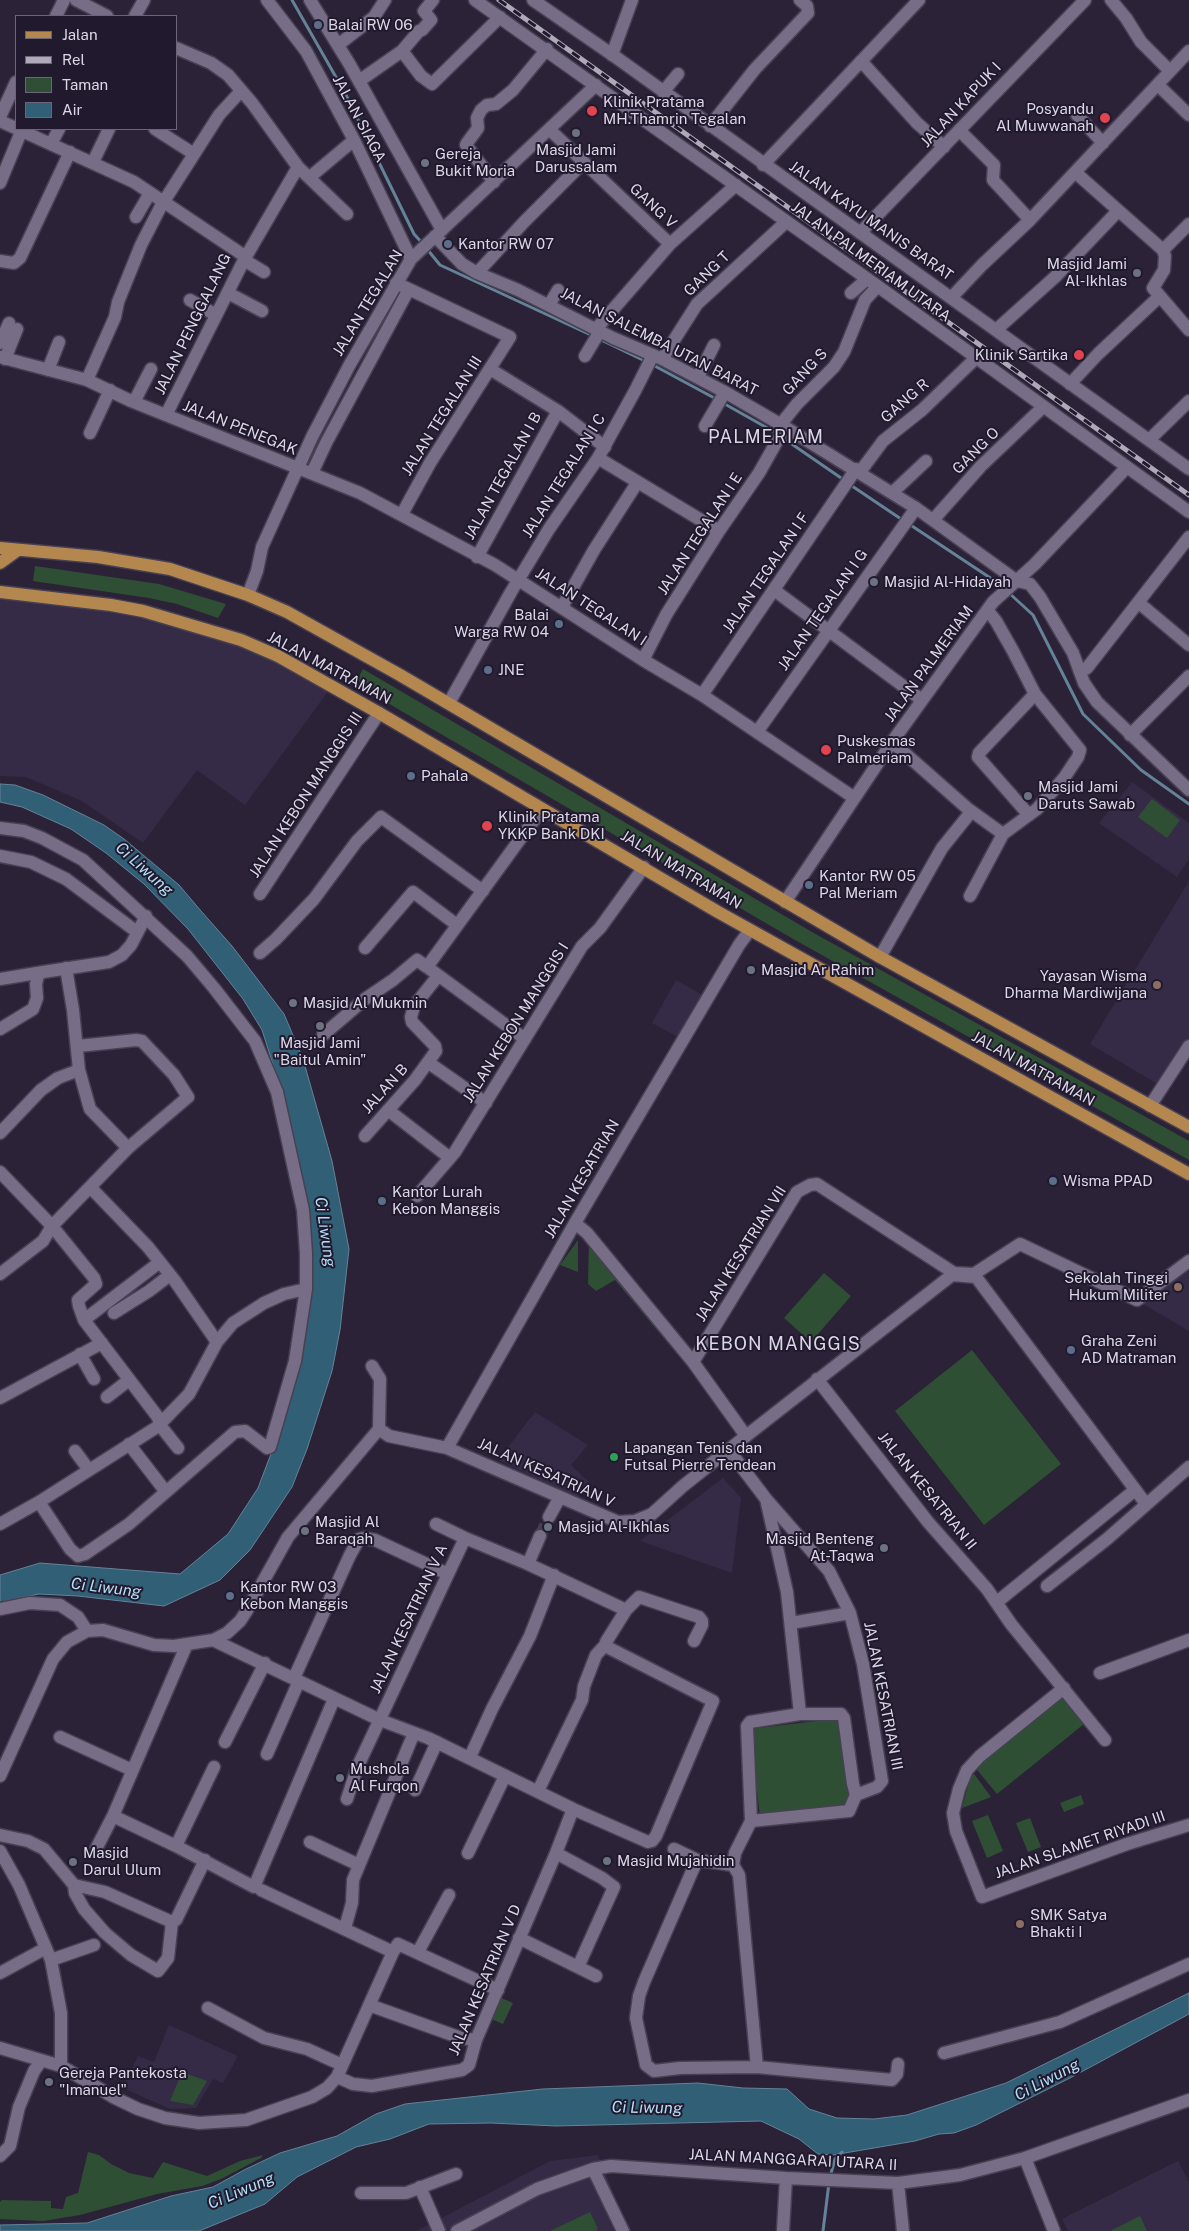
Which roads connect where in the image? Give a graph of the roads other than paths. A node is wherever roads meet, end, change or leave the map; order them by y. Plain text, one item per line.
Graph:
1 (64, 0) edge
2 (76, 0) edge
3 (144, 0) edge
4 (267, 0) edge
5 (310, 0) edge
6 (385, 0) edge
7 (433, 0) edge
8 (475, 0) edge
9 (532, 0) edge
10 (632, 0) edge
11 (800, 0) edge
12 (919, 0) edge
13 (1085, 0) edge
14 (1111, 0) edge
15 (56, 15) edge
16 (104, 15) edge
17 (135, 15) edge
18 (500, 17) junction
19 (338, 45) junction
20 (178, 49) edge
21 (547, 49) junction
22 (402, 51) junction
23 (1189, 52) edge
24 (612, 55) junction
25 (862, 60) junction
26 (1170, 72) junction
27 (678, 74) dead end
28 (359, 81) junction
29 (15, 84) edge
30 (596, 85) junction
31 (1158, 85) junction
32 (241, 91) junction
33 (664, 92) junction
34 (915, 113) dead end
35 (1077, 115) dead end
36 (1189, 115) edge
37 (0, 119) edge
38 (710, 126) junction
39 (15, 128) edge
40 (18, 130) edge
41 (58, 130) edge
42 (109, 130) edge
43 (157, 130) edge
44 (550, 130) junction
45 (958, 130) junction
46 (21, 132) junction
47 (354, 140) junction
48 (1103, 143) junction
49 (51, 144) junction
50 (944, 147) junction
51 (70, 152) junction
52 (194, 154) junction
53 (93, 162) junction
54 (583, 163) junction
55 (763, 165) junction
56 (298, 167) junction
57 (1076, 173) junction
58 (310, 177) junction
59 (494, 182) junction
60 (0, 183) edge
61 (736, 185) junction
62 (150, 193) junction
63 (164, 202) junction
64 (1118, 211) junction
65 (347, 214) dead end
66 (136, 217) dead end
67 (1030, 220) junction
68 (786, 222) junction
69 (1189, 224) edge
70 (860, 233) junction
71 (437, 234) junction
72 (670, 244) junction
73 (1163, 250) junction
74 (414, 256) junction
75 (245, 258) junction
76 (0, 262) edge
77 (264, 272) dead end
78 (477, 273) junction
79 (396, 283) junction
80 (872, 283) junction
81 (409, 289) junction
82 (558, 290) dead end
83 (228, 293) junction
84 (851, 293) dead end
85 (1159, 297) junction
86 (951, 298) junction
87 (190, 300) dead end
88 (549, 304) junction
89 (262, 311) dead end
90 (216, 315) junction
91 (598, 330) junction
92 (996, 330) junction
93 (1189, 330) edge
94 (60, 342) dead end
95 (0, 343) edge
96 (714, 345) dead end
97 (585, 356) dead end
98 (3, 358) edge
99 (655, 358) junction
100 (976, 358) junction
101 (151, 369) dead end
102 (490, 369) junction
103 (48, 370) junction
104 (698, 377) junction
105 (87, 380) junction
106 (1070, 384) junction
107 (110, 390) junction
108 (725, 392) junction
109 (1189, 401) edge
110 (134, 402) junction
111 (1043, 407) junction
112 (558, 411) junction
113 (166, 415) junction
114 (705, 426) dead end
115 (781, 431) junction
116 (90, 433) dead end
117 (312, 437) junction
118 (1149, 440) junction
119 (326, 443) junction
120 (605, 447) junction
121 (598, 458) junction
122 (926, 461) dead end
123 (1127, 467) junction
124 (298, 469) junction
125 (1189, 469) edge
126 (312, 472) junction
127 (856, 473) junction
128 (637, 483) junction
129 (892, 493) junction
130 (913, 512) junction
131 (1189, 512) edge
132 (402, 514) junction
133 (933, 520) junction
134 (719, 531) junction
135 (1189, 537) edge
136 (0, 548) edge
137 (18, 550) junction
138 (477, 556) junction
139 (0, 563) edge
140 (518, 580) junction
141 (1015, 583) junction
142 (774, 590) junction
143 (0, 592) edge
144 (243, 593) junction
145 (1139, 603) junction
146 (991, 606) junction
147 (562, 607) junction
148 (829, 632) junction
149 (1189, 645) edge
150 (643, 660) junction
151 (1080, 672) junction
152 (1189, 676) edge
153 (1035, 694) junction
154 (702, 695) junction
155 (922, 700) junction
156 (449, 703) junction
157 (379, 714) junction
158 (757, 732) junction
159 (1130, 735) junction
160 (892, 742) junction
161 (1187, 785) edge
162 (853, 797) junction
163 (542, 809) junction
164 (972, 812) junction
165 (1029, 814) junction
166 (0, 828) edge
167 (1002, 834) junction
168 (0, 856) edge
169 (644, 867) junction
170 (483, 891) junction
171 (260, 894) dead end
172 (970, 896) dead end
173 (785, 902) junction
174 (146, 916) junction
175 (457, 925) junction
176 (750, 930) junction
177 (137, 932) junction
178 (365, 948) dead end
179 (260, 953) dead end
180 (880, 957) junction
181 (427, 967) junction
182 (66, 968) junction
183 (43, 972) junction
184 (438, 976) junction
185 (0, 979) edge
186 (0, 1029) edge
187 (323, 1035) dead end
188 (525, 1039) junction
189 (78, 1046) junction
190 (1189, 1046) edge
191 (429, 1063) junction
192 (79, 1070) junction
193 (486, 1103) junction
194 (1150, 1106) junction
195 (388, 1110) junction
196 (1189, 1128) edge
197 (0, 1133) edge
198 (365, 1136) dead end
199 (128, 1148) junction
200 (450, 1158) junction
201 (0, 1172) edge
202 (1189, 1174) edge
203 (91, 1188) junction
204 (417, 1196) dead end
205 (575, 1223) junction
206 (52, 1226) junction
207 (1189, 1261) edge
208 (160, 1262) junction
209 (0, 1274) edge
210 (170, 1274) junction
211 (953, 1274) junction
212 (306, 1289) junction
213 (114, 1313) dead end
214 (84, 1320) junction
215 (217, 1342) junction
216 (102, 1343) junction
217 (80, 1354) junction
218 (693, 1362) junction
219 (372, 1366) dead end
220 (94, 1379) dead end
221 (816, 1379) junction
222 (129, 1380) junction
223 (107, 1397) dead end
224 (0, 1398) edge
225 (159, 1424) junction
226 (379, 1429) junction
227 (746, 1436) junction
228 (129, 1444) junction
229 (178, 1448) dead end
230 (447, 1448) junction
231 (728, 1449) junction
232 (75, 1451) dead end
233 (89, 1470) junction
234 (1187, 1473) edge
235 (1135, 1490) junction
236 (166, 1492) junction
237 (560, 1498) junction
238 (766, 1499) junction
239 (39, 1502) junction
240 (1146, 1504) junction
241 (549, 1517) tunnel mouth
242 (0, 1524) edge
243 (436, 1524) dead end
244 (540, 1536) tunnel mouth
245 (465, 1538) junction
246 (528, 1564) junction
247 (448, 1574) junction
248 (554, 1575) junction
249 (1047, 1586) dead end
250 (997, 1602) junction
251 (0, 1609) edge
252 (626, 1610) junction
253 (850, 1613) junction
254 (791, 1623) junction
255 (87, 1631) junction
256 (213, 1640) junction
257 (1189, 1640) edge
258 (694, 1641) dead end
259 (187, 1644) junction
260 (606, 1644) junction
261 (265, 1663) junction
262 (1100, 1673) dead end
263 (296, 1679) junction
264 (1064, 1688) junction
265 (334, 1699) junction
266 (800, 1714) junction
267 (380, 1720) junction
268 (414, 1733) junction
269 (60, 1737) dead end
270 (1105, 1740) dead end
271 (225, 1742) dead end
272 (437, 1742) junction
273 (267, 1754) dead end
274 (470, 1757) junction
275 (214, 1767) dead end
276 (132, 1770) junction
277 (0, 1776) edge
278 (506, 1776) junction
279 (414, 1790) dead end
280 (538, 1791) junction
281 (856, 1796) junction
282 (347, 1799) dead end
283 (573, 1809) junction
284 (113, 1816) junction
285 (751, 1821) junction
286 (1189, 1825) edge
287 (0, 1835) edge
288 (310, 1842) dead end
289 (176, 1846) junction
290 (96, 1849) dead end
291 (674, 1849) dead end
292 (468, 1853) dead end
293 (556, 1853) junction
294 (2, 1857) edge
295 (205, 1860) junction
296 (697, 1860) junction
297 (359, 1865) junction
298 (733, 1865) junction
299 (74, 1885) junction
300 (261, 1890) dead end
301 (449, 1895) dead end
302 (172, 1922) junction
303 (345, 1928) junction
304 (519, 1938) junction
305 (94, 1945) dead end
306 (393, 1952) junction
307 (418, 1952) junction
308 (48, 1954) junction
309 (1189, 1964) edge
310 (578, 1967) junction
311 (0, 1973) edge
312 (596, 1976) dead end
313 (498, 1990) junction
314 (369, 2006) junction
315 (208, 2008) dead end
316 (476, 2040) junction
317 (0, 2048) edge
318 (944, 2053) dead end
319 (41, 2061) junction
320 (898, 2064) dead end
321 (61, 2066) junction
322 (757, 2068) junction
323 (340, 2071) junction
324 (1188, 2101) edge
325 (0, 2156) edge
326 (1025, 2158) junction
327 (593, 2169) junction
328 (456, 2174) dead end
329 (786, 2178) junction
330 (898, 2183) junction
331 (420, 2187) junction
332 (361, 2194) dead end
333 (440, 2231) edge
334 (457, 2231) edge
335 (623, 2231) edge
336 (783, 2231) edge
337 (903, 2231) edge
338 (1054, 2231) edge

1 - 15 street
2 - 16 street
3 - 17 street
4 - 47 street, JALAN SIAGA
5 - 19 street, JALAN SALEMBA UTAN BARAT
6 - 19 street
7 - 22 street
8 - 18 street, JALAN PALMERIAM UTARA
9 - 24 street, JALAN KAYU MANIS BARAT
10 - 24 street
11 - 38 street
12 - 25 street
13 - 45 street, JALAN KAPUK I
14 - 26 street
18 - 21 street, JALAN PALMERIAM UTARA
18 - 22 street
19 - 28 street, JALAN SALEMBA UTAN BARAT
20 - 32 street
21 - 30 street, JALAN PALMERIAM UTARA
21 - 59 street
22 - 28 street
23 - 26 street
24 - 33 street, JALAN KAYU MANIS BARAT
25 - 34 street
25 - 50 street
25 - 55 street
26 - 31 street
27 - 33 street
28 - 71 street, JALAN SALEMBA UTAN BARAT
29 - 37 street
30 - 44 street, JALAN TEGALAN
30 - 61 street, JALAN PALMERIAM UTARA
31 - 36 street
31 - 48 street
32 - 52 street
32 - 56 street
33 - 38 street, JALAN KAYU MANIS BARAT
35 - 48 street
37 - 39 street, JALAN PENGGALANG
38 - 55 street, JALAN KAYU MANIS BARAT
40 - 46 street, JALAN PENGGALANG
41 - 49 street
42 - 53 street
43 - 52 street
44 - 54 street, GANG V
44 - 59 street, JALAN TEGALAN
45 - 50 street, JALAN KAPUK I
45 - 67 street
46 - 49 street, JALAN PENGGALANG
46 - 60 street
47 - 58 street
47 - 74 street, JALAN SIAGA
48 - 57 street
49 - 51 street, JALAN PENGGALANG
50 - 70 street, JALAN KAPUK I
51 - 53 street, JALAN PENGGALANG
51 - 76 street
52 - 63 street
53 - 62 street, JALAN PENGGALANG
54 - 72 street, GANG V
54 - 78 street
55 - 70 street, JALAN KAYU MANIS BARAT
56 - 58 street
56 - 75 street
57 - 64 street
57 - 67 street
58 - 65 street
59 - 71 street, JALAN TEGALAN
61 - 68 street, JALAN PALMERIAM UTARA
61 - 72 street
62 - 63 street, JALAN PENGGALANG
62 - 66 street
63 - 75 street, JALAN PENGGALANG
63 - 105 street
64 - 73 street
64 - 92 street
67 - 86 street
68 - 80 street, JALAN PALMERIAM UTARA
68 - 99 street, GANG T
69 - 73 street
70 - 86 street, JALAN KAYU MANIS BARAT
71 - 74 street, JALAN TEGALAN
71 - 78 street, JALAN SALEMBA UTAN BARAT
72 - 91 street
73 - 85 street
74 - 79 street, JALAN TEGALAN
75 - 77 street
75 - 83 street, JALAN PENGGALANG
78 - 88 street, JALAN SALEMBA UTAN BARAT
79 - 81 street
79 - 117 street, JALAN TEGALAN
80 - 84 street
80 - 100 street, JALAN PALMERIAM UTARA
80 - 115 street, GANG S
81 - 102 street, JALAN TEGALAN III
81 - 119 street
82 - 88 street
83 - 89 street
83 - 90 street, JALAN PENGGALANG
85 - 93 street
85 - 106 street
86 - 92 street, JALAN KAYU MANIS BARAT
87 - 90 street
88 - 91 street, JALAN SALEMBA UTAN BARAT
90 - 113 street, JALAN PENGGALANG
91 - 97 street
91 - 99 street, JALAN SALEMBA UTAN BARAT
92 - 106 street, JALAN KAYU MANIS BARAT
94 - 103 street
95 - 98 street
96 - 104 street
98 - 103 street, JALAN PENEGAK
99 - 104 street, JALAN SALEMBA UTAN BARAT
99 - 120 street, JALAN TEGALAN I C
100 - 111 street, JALAN PALMERIAM UTARA
100 - 127 street, GANG R
101 - 110 street
102 - 112 street
102 - 132 street, JALAN TEGALAN III
103 - 105 street, JALAN PENEGAK
104 - 108 street, JALAN SALEMBA UTAN BARAT
105 - 107 street, JALAN PENEGAK
106 - 118 street, JALAN KAYU MANIS BARAT
107 - 110 street, JALAN PENEGAK
107 - 116 street
108 - 114 street
108 - 115 street, JALAN SALEMBA UTAN BARAT
109 - 118 street
110 - 113 street, JALAN PENEGAK
111 - 123 street, JALAN PALMERIAM UTARA
111 - 133 street, GANG O
112 - 120 street
112 - 138 street, JALAN TEGALAN I B
113 - 124 street, JALAN PENEGAK
115 - 127 street, JALAN SALEMBA UTAN BARAT
115 - 134 street, JALAN TEGALAN I E
117 - 119 street
117 - 124 street, JALAN TEGALAN
118 - 125 street, JALAN KAYU MANIS BARAT
119 - 126 street
120 - 121 street, JALAN TEGALAN I C
121 - 128 street
121 - 140 street, JALAN TEGALAN I C
122 - 129 street
123 - 131 street, JALAN PALMERIAM UTARA
123 - 141 street, JALAN PALMERIAM
124 - 126 street, JALAN TEGALAN I
124 - 144 street, JALAN TEGALAN
126 - 132 street, JALAN TEGALAN I
127 - 129 street, JALAN SALEMBA UTAN BARAT
127 - 142 street, JALAN TEGALAN I F
128 - 134 street
128 - 147 street
129 - 130 street, JALAN SALEMBA UTAN BARAT
130 - 133 street, JALAN SALEMBA UTAN BARAT
130 - 148 street, JALAN TEGALAN I G
132 - 138 street, JALAN TEGALAN I
133 - 141 street, JALAN SALEMBA UTAN BARAT
134 - 150 street, JALAN TEGALAN I E
135 - 145 street
136 - 137 main road, JALAN MATRAMAN
137 - 139 main road
137 - 144 main road, JALAN MATRAMAN
138 - 140 street, JALAN TEGALAN I
140 - 147 street, JALAN TEGALAN I
140 - 156 street, JALAN TEGALAN I C
141 - 146 street, JALAN PALMERIAM
141 - 151 street, JALAN SALEMBA UTAN BARAT
142 - 148 street
142 - 154 street, JALAN TEGALAN I F
143 - 157 main road, JALAN MATRAMAN
144 - 156 main road, JALAN MATRAMAN
145 - 149 street
145 - 151 street
146 - 153 street
146 - 155 street, JALAN PALMERIAM
147 - 150 street, JALAN TEGALAN I
148 - 155 street
148 - 158 street, JALAN TEGALAN I G
150 - 154 street, JALAN TEGALAN I
151 - 159 street, JALAN SALEMBA UTAN BARAT
152 - 159 street
153 - 165 street
153 - 165 street
154 - 158 street, JALAN TEGALAN I
155 - 160 street, JALAN PALMERIAM
156 - 173 main road, JALAN MATRAMAN
157 - 163 main road, JALAN MATRAMAN
157 - 171 street, JALAN KEBON MANGGIS III
158 - 162 street, JALAN TEGALAN I
159 - 161 street, JALAN SALEMBA UTAN BARAT
160 - 162 street, JALAN PALMERIAM
160 - 164 street
162 - 173 street, JALAN PALMERIAM
163 - 169 main road, JALAN MATRAMAN
163 - 170 street
164 - 167 street
164 - 180 street
165 - 167 street
166 - 174 street
167 - 172 street
168 - 177 street
169 - 176 main road, JALAN MATRAMAN
169 - 188 street, JALAN KEBON MANGGIS I
170 - 175 street
170 - 179 street
173 - 180 main road, JALAN MATRAMAN
174 - 177 street
174 - 212 street
175 - 178 street
175 - 181 street
176 - 202 main road, JALAN MATRAMAN
176 - 205 street, JALAN KESATRIAN
177 - 182 street
180 - 194 main road, JALAN MATRAMAN
181 - 184 street
181 - 187 street
182 - 183 street
182 - 189 street
183 - 185 street
183 - 186 street
184 - 188 street
184 - 191 street, JALAN B
188 - 193 street, JALAN KEBON MANGGIS I
189 - 192 street
189 - 199 street
190 - 194 street
191 - 193 street, JALAN B
191 - 195 street, JALAN B
192 - 197 street
192 - 199 street
193 - 200 street, JALAN KEBON MANGGIS I
194 - 196 main road, JALAN MATRAMAN
195 - 198 street, JALAN B
195 - 200 street
199 - 203 street
200 - 204 street, JALAN KEBON MANGGIS I
201 - 206 street
203 - 206 street
203 - 208 street
205 - 218 street
205 - 230 street, JALAN KESATRIAN
206 - 209 street
206 - 214 street
207 - 211 street
208 - 210 street
208 - 214 street
210 - 213 street
210 - 215 street
211 - 218 street, JALAN KESATRIAN VII
211 - 221 street
211 - 235 street
212 - 215 street
212 - 236 street
214 - 216 street
215 - 225 street
216 - 217 street
216 - 222 street
217 - 220 street
217 - 224 street
218 - 227 street
219 - 226 street
221 - 227 street
221 - 250 street, JALAN KESATRIAN II
222 - 223 street
222 - 225 street
225 - 228 street
225 - 229 street
226 - 230 street, JALAN KESATRIAN V
226 - 256 street
227 - 231 street, JALAN KESATRIAN V
228 - 233 street
228 - 236 street
230 - 237 street, JALAN KESATRIAN V
231 - 237 street, JALAN KESATRIAN V
231 - 238 street, JALAN KESATRIAN III
232 - 233 street
233 - 239 street
234 - 240 street
235 - 240 street
235 - 250 street
236 - 239 street
237 - 241 street
238 - 253 street, JALAN KESATRIAN III
238 - 254 street
239 - 242 street
240 - 249 street
243 - 245 street
244 - 246 street
245 - 246 street, JALAN KESATRIAN V A
245 - 247 street, JALAN KESATRIAN V A
246 - 248 street, JALAN KESATRIAN V A
247 - 263 street
247 - 267 street, JALAN KESATRIAN V A
248 - 252 street, JALAN KESATRIAN V A
248 - 274 street
250 - 264 street, JALAN KESATRIAN II
251 - 255 street
252 - 258 street
252 - 260 street
253 - 254 street
253 - 281 street, JALAN KESATRIAN III
254 - 266 street
255 - 259 street
255 - 277 street
256 - 259 street
256 - 261 street
257 - 262 street
259 - 276 street
260 - 280 street
260 - 283 street
261 - 263 street
261 - 271 street
263 - 265 street
263 - 273 street
264 - 270 street, JALAN KESATRIAN II
264 - 286 street, JALAN SLAMET RIYADI III
265 - 267 street
265 - 295 street
266 - 281 street
266 - 285 street
267 - 268 street
267 - 282 street, JALAN KESATRIAN V A
268 - 272 street
268 - 297 street
269 - 276 street
272 - 274 street
272 - 279 street
274 - 278 street
275 - 289 street
276 - 284 street
278 - 280 street
278 - 292 street
280 - 283 street
281 - 285 street, JALAN KESATRIAN III
283 - 293 street, JALAN KESATRIAN V D
284 - 289 street
284 - 290 street
285 - 298 street
287 - 299 street
288 - 297 street
289 - 295 street
291 - 296 street
293 - 304 street, JALAN KESATRIAN V D
293 - 310 street
294 - 308 street
295 - 302 street
296 - 298 street
296 - 322 street
297 - 303 street
298 - 322 street
299 - 302 street
299 - 302 street
300 - 303 street
301 - 307 street
303 - 306 street
304 - 310 street
304 - 313 street, JALAN KESATRIAN V D
305 - 308 street
306 - 307 street
306 - 314 street
307 - 313 street
308 - 311 street
308 - 321 street
309 - 318 street
310 - 312 street
313 - 316 street, JALAN KESATRIAN V D
314 - 316 street
314 - 323 street
315 - 323 street, JALAN KESATRIAN V D
316 - 323 street, JALAN KESATRIAN V D
317 - 319 street
319 - 321 street
319 - 325 street
320 - 322 street
321 - 323 street
324 - 326 street, JALAN MANGGARAI UTARA II
326 - 330 street, JALAN MANGGARAI UTARA II
326 - 338 street
327 - 329 street, JALAN MANGGARAI UTARA II
327 - 334 street, JALAN MANGGARAI UTARA II
327 - 335 street
328 - 331 street
329 - 330 street, JALAN MANGGARAI UTARA II
329 - 336 street
330 - 337 street
331 - 332 street
331 - 333 street

